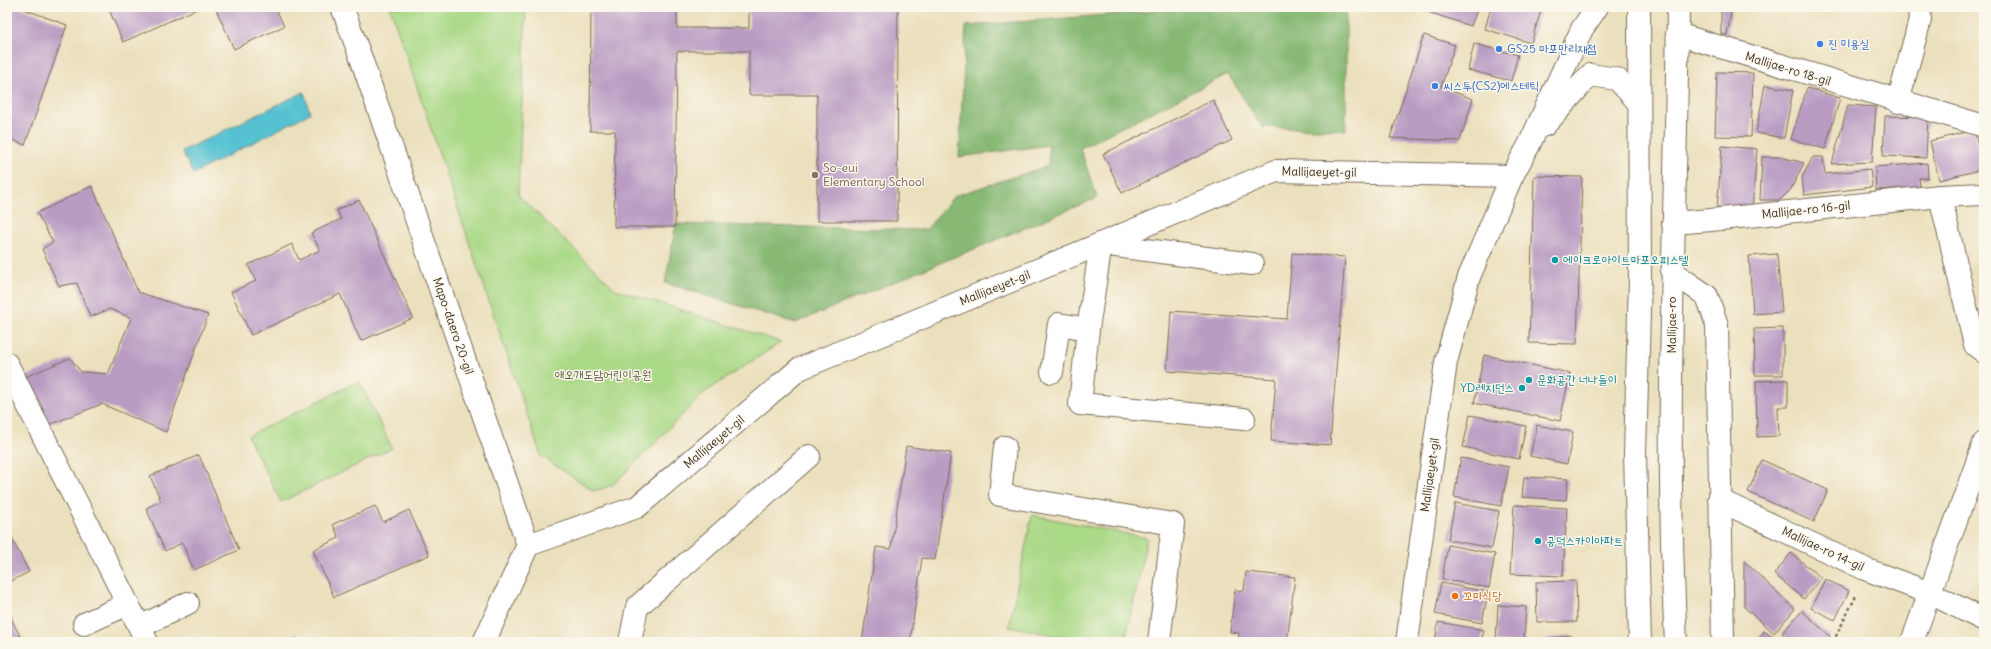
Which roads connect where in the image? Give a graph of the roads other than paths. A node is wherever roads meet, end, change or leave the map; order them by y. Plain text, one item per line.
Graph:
1 (342, 7) edge
2 (1597, 7) edge
3 (1638, 7) edge
4 (1678, 7) edge
5 (1919, 7) edge
6 (1677, 34) junction
7 (1898, 102) junction
8 (1639, 103) junction
9 (1984, 126) edge
10 (1529, 145) junction
11 (1512, 176) junction
12 (1984, 194) edge
13 (1940, 196) junction
14 (1673, 223) junction
15 (1101, 244) junction
16 (1252, 264) dead end
17 (1672, 272) junction
18 (1088, 329) junction
19 (1984, 352) edge
20 (7, 364) edge
21 (1052, 372) dead end
22 (1244, 419) dead end
23 (1984, 442) edge
24 (1005, 447) dead end
25 (809, 456) dead end
26 (1719, 500) junction
27 (528, 546) junction
28 (1930, 593) junction
29 (188, 603) dead end
30 (128, 604) junction
31 (1984, 620) edge
32 (84, 624) dead end
33 (143, 635) edge
34 (484, 642) edge
35 (630, 642) edge
36 (1159, 642) edge
37 (1407, 642) edge
38 (1640, 642) edge
39 (1676, 642) edge
40 (1722, 642) edge
41 (1912, 642) edge

1 - 27 street, Mapo-daero 20-gil
2 - 10 street, Mallijaeyet-gil
3 - 8 street
4 - 6 street, Mallijae-ro
5 - 7 street
6 - 7 street, Mallijae-ro 18-gil
6 - 14 street, Mallijae-ro
7 - 9 street, Mallijae-ro 18-gil
8 - 10 street, Mallijaeyet-gil
8 - 38 street
10 - 11 street, Mallijaeyet-gil
11 - 15 street, Mallijaeyet-gil
11 - 37 street, Mallijaeyet-gil
12 - 13 street, Mallijae-ro 16-gil
13 - 14 street, Mallijae-ro 16-gil
13 - 19 street
14 - 17 street, Mallijae-ro
15 - 16 street
15 - 18 street
15 - 27 street, Mallijaeyet-gil
17 - 26 street
17 - 39 street, Mallijae-ro
18 - 21 street
18 - 22 street
20 - 30 street
23 - 28 street
24 - 36 street
25 - 35 street
26 - 28 street, Mallijae-ro 14-gil
26 - 40 street
27 - 34 street
28 - 31 street, Mallijae-ro 14-gil
28 - 41 street
29 - 33 street
30 - 32 street
30 - 33 street

